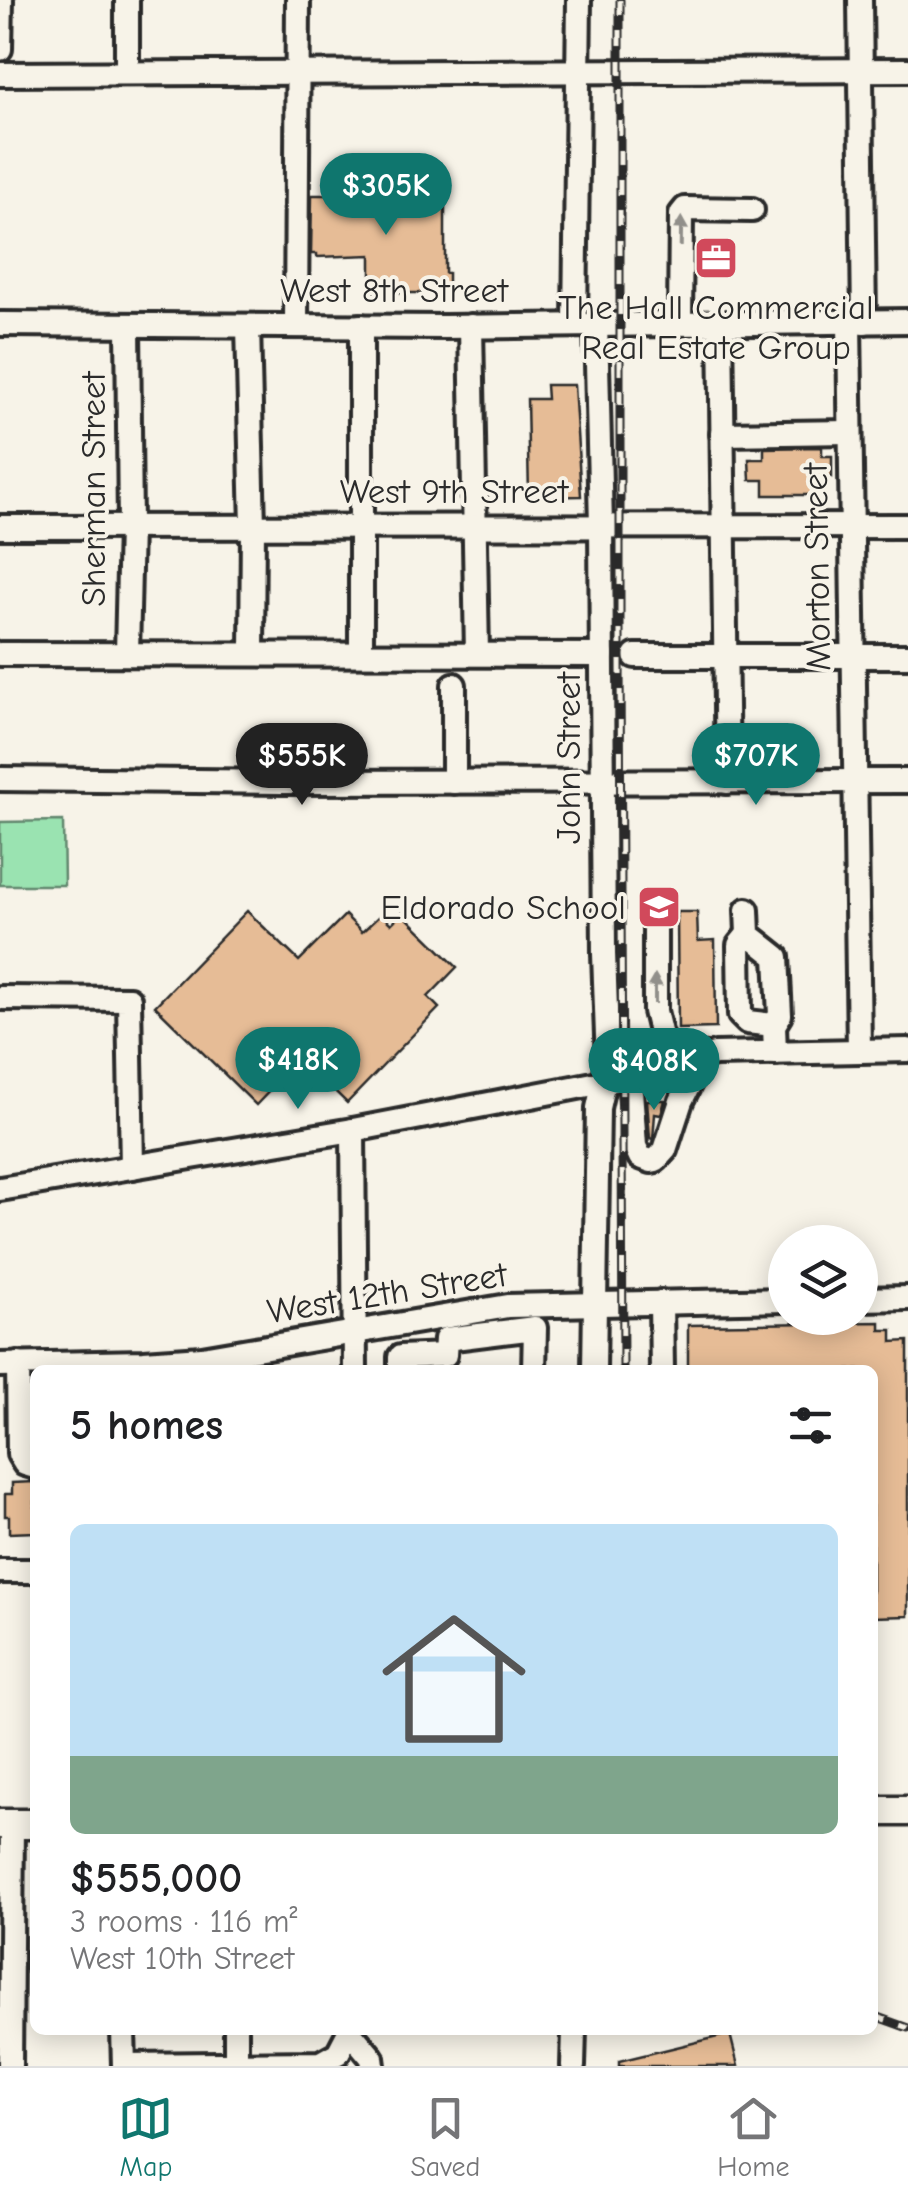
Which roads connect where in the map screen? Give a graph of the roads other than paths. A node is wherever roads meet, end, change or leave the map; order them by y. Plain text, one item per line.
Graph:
1 (0, 0) edge
2 (127, 0) edge
3 (298, 0) edge
4 (579, 0) edge
5 (860, 0) edge
6 (0, 49) edge
7 (861, 70) junction
8 (908, 70) edge
9 (579, 71) junction
10 (297, 72) junction
11 (127, 73) junction
12 (0, 74) edge
13 (752, 210) dead end
14 (908, 321) edge
15 (857, 322) junction
16 (680, 323) junction
17 (722, 323) junction
18 (0, 324) edge
19 (128, 324) junction
20 (586, 324) junction
21 (248, 326) junction
22 (296, 326) junction
23 (360, 326) junction
24 (471, 326) junction
25 (850, 432) junction
26 (722, 434) junction
27 (851, 525) junction
28 (363, 526) junction
29 (476, 526) junction
30 (601, 526) junction
31 (723, 526) junction
32 (908, 526) edge
33 (0, 527) edge
34 (130, 527) junction
35 (253, 527) junction
36 (127, 653) junction
37 (0, 654) edge
38 (252, 654) junction
39 (361, 654) junction
40 (477, 654) junction
41 (602, 655) junction
42 (636, 656) dead end
43 (726, 656) junction
44 (853, 656) junction
45 (908, 656) edge
46 (454, 685) dead end
47 (0, 779) edge
48 (855, 781) junction
49 (908, 781) edge
50 (454, 782) junction
51 (604, 782) junction
52 (727, 782) junction
53 (655, 911) dead end
54 (0, 998) edge
55 (774, 1025) junction
56 (859, 1050) junction
57 (908, 1050) edge
58 (775, 1053) junction
59 (683, 1062) junction
60 (619, 1079) junction
61 (353, 1130) junction
62 (132, 1167) junction
63 (0, 1189) edge
64 (908, 1298) edge
65 (878, 1299) edge
66 (768, 1300) edge
67 (661, 1302) junction
68 (594, 1304) junction
69 (354, 1333) junction
70 (9, 1364) edge
71 (355, 1365) edge
72 (400, 1365) edge
73 (534, 1365) edge
74 (594, 1365) edge
75 (662, 1365) edge
76 (30, 1465) edge
77 (0, 1571) edge
78 (30, 1571) edge
79 (908, 1810) edge
80 (878, 1811) edge
81 (16, 1824) edge
82 (123, 2035) edge
83 (236, 2035) edge
84 (348, 2035) edge
85 (353, 2035) edge
86 (574, 2035) edge
87 (236, 2064) edge
88 (322, 2064) edge
89 (124, 2065) edge
90 (10, 2066) edge
91 (374, 2066) edge
92 (573, 2066) edge

1 - 6 street
2 - 11 street
3 - 10 street
4 - 9 street, John Street
5 - 7 street, Morton Street
7 - 8 street
7 - 9 street
7 - 15 street, Morton Street
9 - 10 street
9 - 20 street, John Street
10 - 11 street
10 - 22 street
11 - 12 street
16 -> 13 street
14 - 15 street, West 8th Street
15 - 17 street, West 8th Street
15 - 25 street, Morton Street
16 - 17 street, West 8th Street
16 - 20 street, West 8th Street
17 - 26 street
18 - 19 street, West 8th Street
19 - 21 street, West 8th Street
19 - 34 street, Sherman Street
20 - 24 street, West 8th Street
20 - 30 street, John Street
21 - 22 street, West 8th Street
21 - 35 street
22 - 23 street, West 8th Street
23 - 24 street, West 8th Street
23 - 28 street
24 - 29 street
25 - 26 street
25 - 27 street, Morton Street
26 - 31 street
27 - 31 street, West 9th Street
27 - 32 street, West 9th Street
27 - 44 street, Morton Street
28 - 29 street, West 9th Street
28 - 35 street, West 9th Street
28 - 39 street
29 - 30 street, West 9th Street
29 - 40 street
30 - 31 street, West 9th Street
30 - 41 street, John Street
31 - 43 street
33 - 34 street, West 9th Street
34 - 35 street, West 9th Street
34 - 36 street, Sherman Street
35 - 38 street
36 - 37 street
36 - 38 street
38 - 39 street
39 - 40 street
40 - 41 street
41 - 51 street, John Street
42 - 43 street
43 - 44 street
43 - 52 street
44 - 45 street
44 - 48 street, Morton Street
46 - 50 street
47 - 50 street
48 - 49 street
48 - 52 street
48 - 56 street, Morton Street
50 - 51 street
51 - 52 street
51 - 60 street, John Street
59 -> 53 street
54 - 62 street
55 - 55 street
55 - 58 street
56 - 57 street
56 - 58 street
58 - 59 street
59 - 60 street
59 - 60 street
60 - 61 street
60 - 68 street, John Street
61 - 62 street
61 - 69 street
62 - 63 street
64 - 65 street
66 - 67 street, West 12th Street
67 - 68 street, West 12th Street
67 - 75 street
68 - 69 street, West 12th Street
68 - 74 street, John Street
69 - 70 street, West 12th Street
69 - 71 street
70 - 76 street
72 - 73 street
77 - 78 street
79 - 80 main road
81 - 90 street
82 - 89 street
83 - 87 street
84 - 88 street
85 - 91 street
86 - 92 street
87 - 88 street
87 - 89 street

